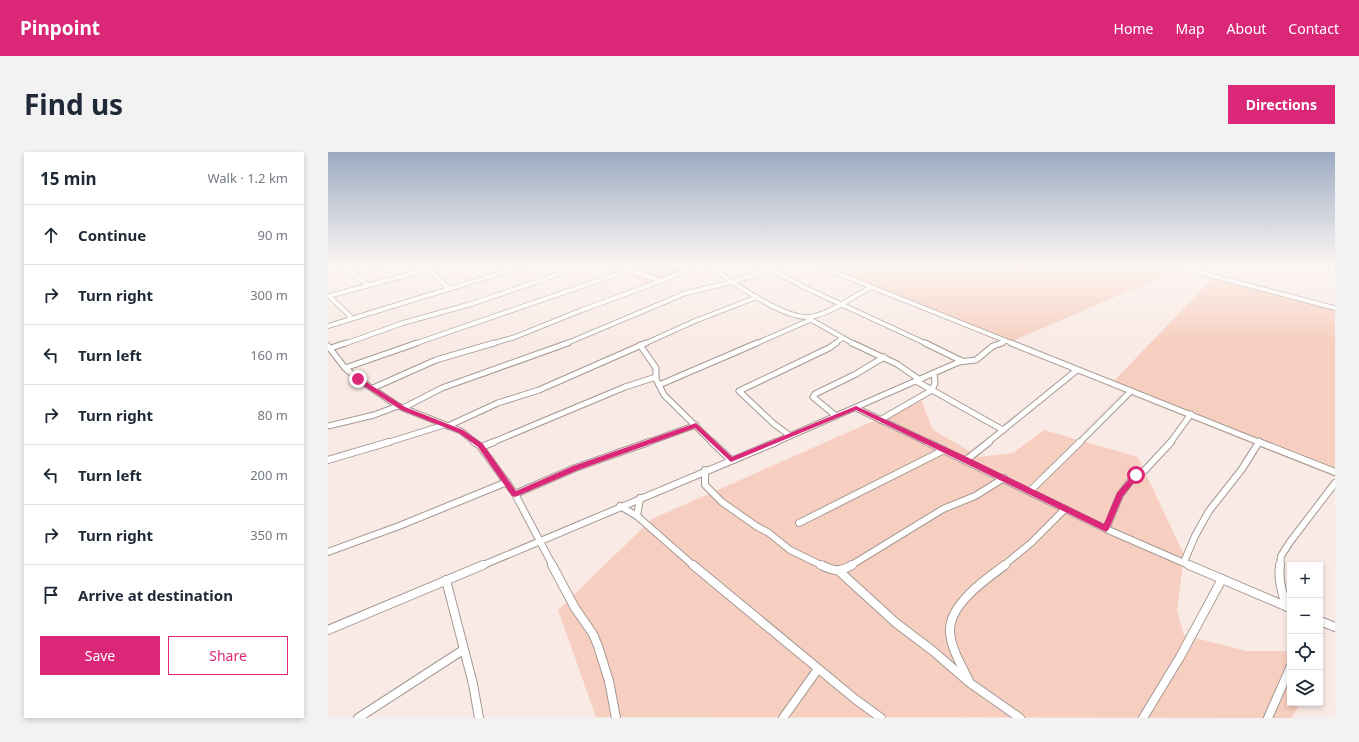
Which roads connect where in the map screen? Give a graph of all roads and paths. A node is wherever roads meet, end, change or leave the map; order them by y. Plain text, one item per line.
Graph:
1 (349, 290) edge
2 (441, 290) edge
3 (511, 290) edge
4 (572, 290) edge
5 (635, 290) edge
6 (697, 290) edge
7 (746, 290) edge
8 (813, 290) edge
9 (864, 290) edge
10 (880, 290) edge
11 (1268, 290) edge
12 (328, 296) edge
13 (757, 297) junction
14 (840, 303) junction
15 (1335, 308) edge
16 (808, 318) junction
17 (349, 319) junction
18 (328, 326) edge
19 (842, 338) junction
20 (1006, 341) junction
21 (640, 345) junction
22 (330, 347) edge
23 (884, 357) junction
24 (962, 361) junction
25 (345, 368) junction
26 (1077, 370) junction
27 (934, 373) junction
28 (656, 377) junction
29 (918, 380) junction
30 (659, 385) junction
31 (372, 388) junction
32 (932, 390) junction
33 (1131, 391) junction
34 (400, 407) junction
35 (856, 408) junction
36 (1191, 414) junction
37 (836, 416) junction
38 (880, 420) junction
39 (696, 425) junction
40 (328, 426) edge
41 (446, 426) junction
42 (1003, 430) junction
43 (789, 436) junction
44 (1259, 441) junction
45 (481, 447) junction
46 (944, 450) junction
47 (328, 460) edge
48 (731, 460) junction
49 (966, 460) junction
50 (706, 470) junction
51 (1335, 472) edge
52 (1004, 478) junction
53 (507, 482) junction
54 (1335, 483) edge
55 (1030, 491) junction
56 (515, 494) junction
57 (640, 498) junction
58 (620, 506) junction
59 (1065, 509) junction
60 (637, 516) junction
61 (799, 523) dead end
62 (1106, 529) junction
63 (540, 540) junction
64 (328, 552) edge
65 (1184, 562) junction
66 (839, 571) junction
67 (1222, 579) junction
68 (446, 580) junction
69 (1287, 605) edge
70 (1287, 608) edge
71 (1323, 622) edge
72 (1335, 627) edge
73 (328, 630) edge
74 (463, 650) junction
75 (818, 669) junction
76 (1289, 670) edge
77 (970, 683) junction
78 (358, 718) edge
79 (479, 718) edge
80 (616, 718) edge
81 (783, 718) edge
82 (881, 718) edge
83 (1020, 718) edge
84 (1144, 718) edge
85 (1268, 718) edge

1 - 12 street
2 - 17 street
3 - 22 street
4 - 25 street
5 - 31 street
6 - 34 street
7 - 13 street
8 - 14 street
9 - 14 street
10 - 20 street
11 - 15 street
12 - 17 street
13 - 16 street
13 - 21 street
14 - 16 street
14 - 24 street
16 - 19 street
16 - 30 street
17 - 18 street
19 - 23 street
19 - 43 street
20 - 24 street
20 - 26 street
21 - 28 street
21 - 41 street
22 - 25 street
23 - 29 street
23 - 37 street
24 - 27 street
25 - 31 street
26 - 33 street
26 - 42 street
27 - 29 street
27 - 32 street
28 - 30 street
28 - 45 street
29 - 32 street
29 - 35 street
30 - 39 street
31 - 34 street
32 - 38 street
32 - 42 street
33 - 36 street
33 - 55 street
34 - 40 street
34 - 41 street
35 - 37 street
35 - 38 street
36 - 44 street
36 - 62 street
37 - 43 street
38 - 46 street
39 - 48 street
39 - 56 street
41 - 45 street
41 - 47 street
42 - 49 street
43 - 48 street
44 - 51 street
44 - 65 street
45 - 53 street
46 - 49 street
46 - 61 street
48 - 50 street
49 - 52 street
50 - 57 street
50 - 66 street
52 - 55 street
52 - 66 street
53 - 56 street
53 - 64 street
54 - 69 street
55 - 59 street
56 - 63 street
57 - 58 street
57 - 60 street
58 - 60 street
58 - 63 street
59 - 62 street
59 - 77 street
60 - 75 street
62 - 65 street
63 - 68 street
63 - 80 street
65 - 67 street
66 - 77 street
67 - 70 street
67 - 84 street
68 - 73 street
68 - 74 street
71 - 72 street
74 - 78 street
74 - 79 street
75 - 81 street
75 - 82 street
76 - 85 street
77 - 83 street

